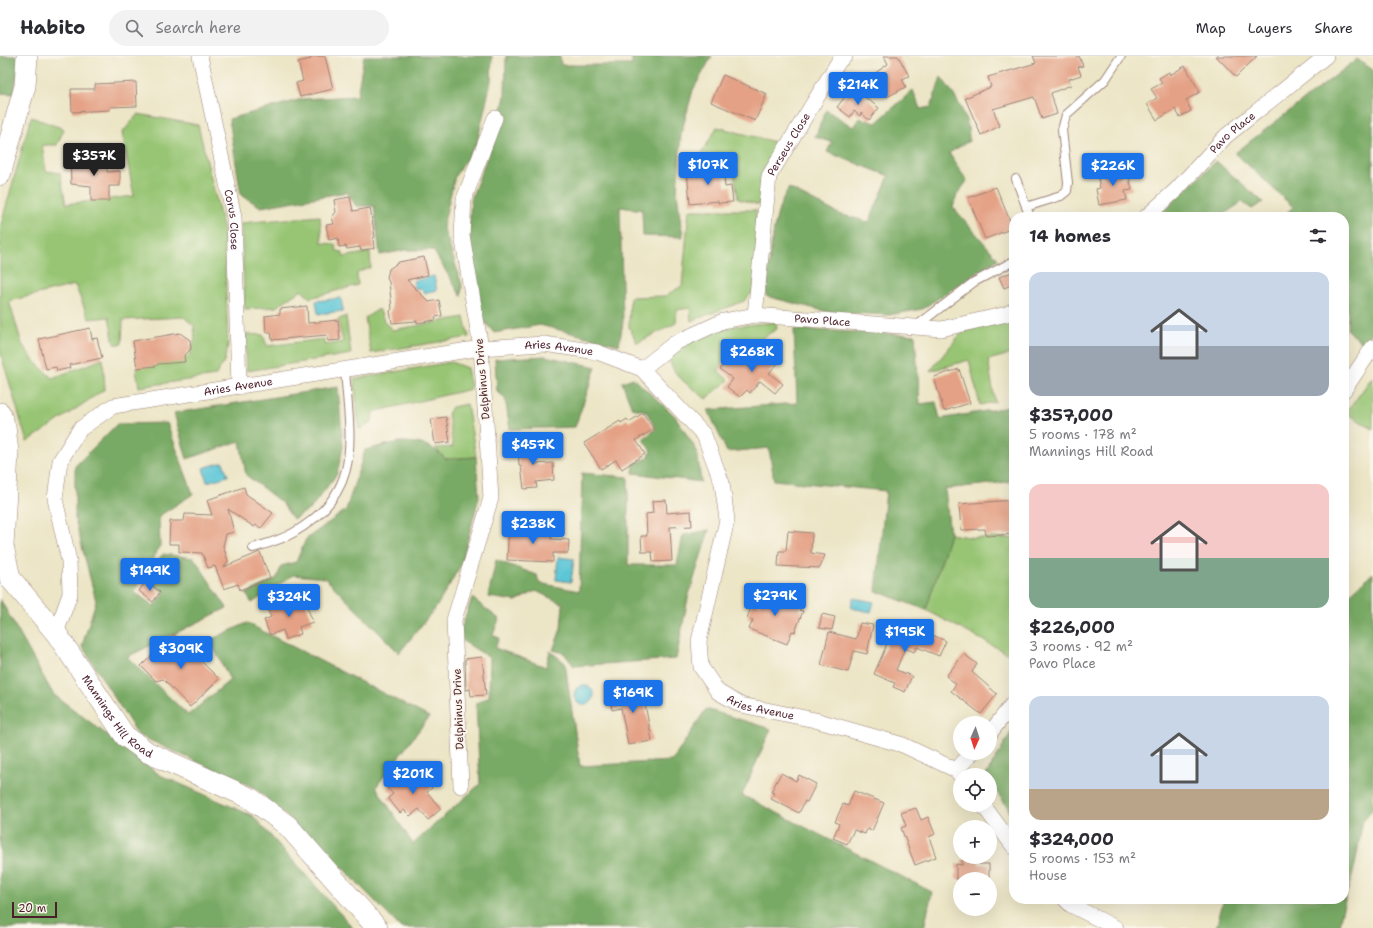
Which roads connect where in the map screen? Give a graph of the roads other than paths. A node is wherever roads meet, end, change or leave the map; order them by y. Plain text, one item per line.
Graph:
1 (27, 56) edge
2 (200, 56) edge
3 (845, 56) edge
4 (1121, 56) edge
5 (1326, 56) edge
6 (495, 118) dead end
7 (0, 175) edge
8 (1016, 179) dead end
9 (1026, 207) junction
10 (1028, 212) edge
11 (1152, 212) edge
12 (1009, 264) edge
13 (1009, 313) edge
14 (755, 316) junction
15 (914, 327) junction
16 (1373, 347) edge
17 (481, 348) junction
18 (642, 369) junction
19 (345, 370) junction
20 (1349, 383) edge
21 (239, 387) junction
22 (0, 412) edge
23 (253, 548) dead end
24 (56, 633) junction
25 (1009, 708) edge
26 (997, 724) edge
27 (953, 770) edge
28 (461, 786) dead end
29 (987, 812) edge
30 (1009, 840) edge
31 (1071, 904) edge
32 (377, 928) edge
33 (1116, 928) edge

1 - 7 main road
2 - 21 street, Corus Close
3 - 14 street, Perseus Close
4 - 9 lane
5 - 11 street, Pavo Place
6 - 17 street, Delphinus Drive
8 - 9 lane
9 - 10 lane
12 - 15 lane
13 - 15 street, Pavo Place
14 - 15 street, Pavo Place
14 - 18 street, Pavo Place
16 - 20 street
17 - 18 street, Aries Avenue
17 - 19 street, Aries Avenue
17 - 28 street, Delphinus Drive
18 - 27 street, Aries Avenue
19 - 21 street, Aries Avenue
19 - 23 lane
21 - 24 street, Aries Avenue
22 - 24 main road, Mannings Hill Road
24 - 32 main road, Mannings Hill Road
25 - 26 street
29 - 30 street
31 - 33 street

